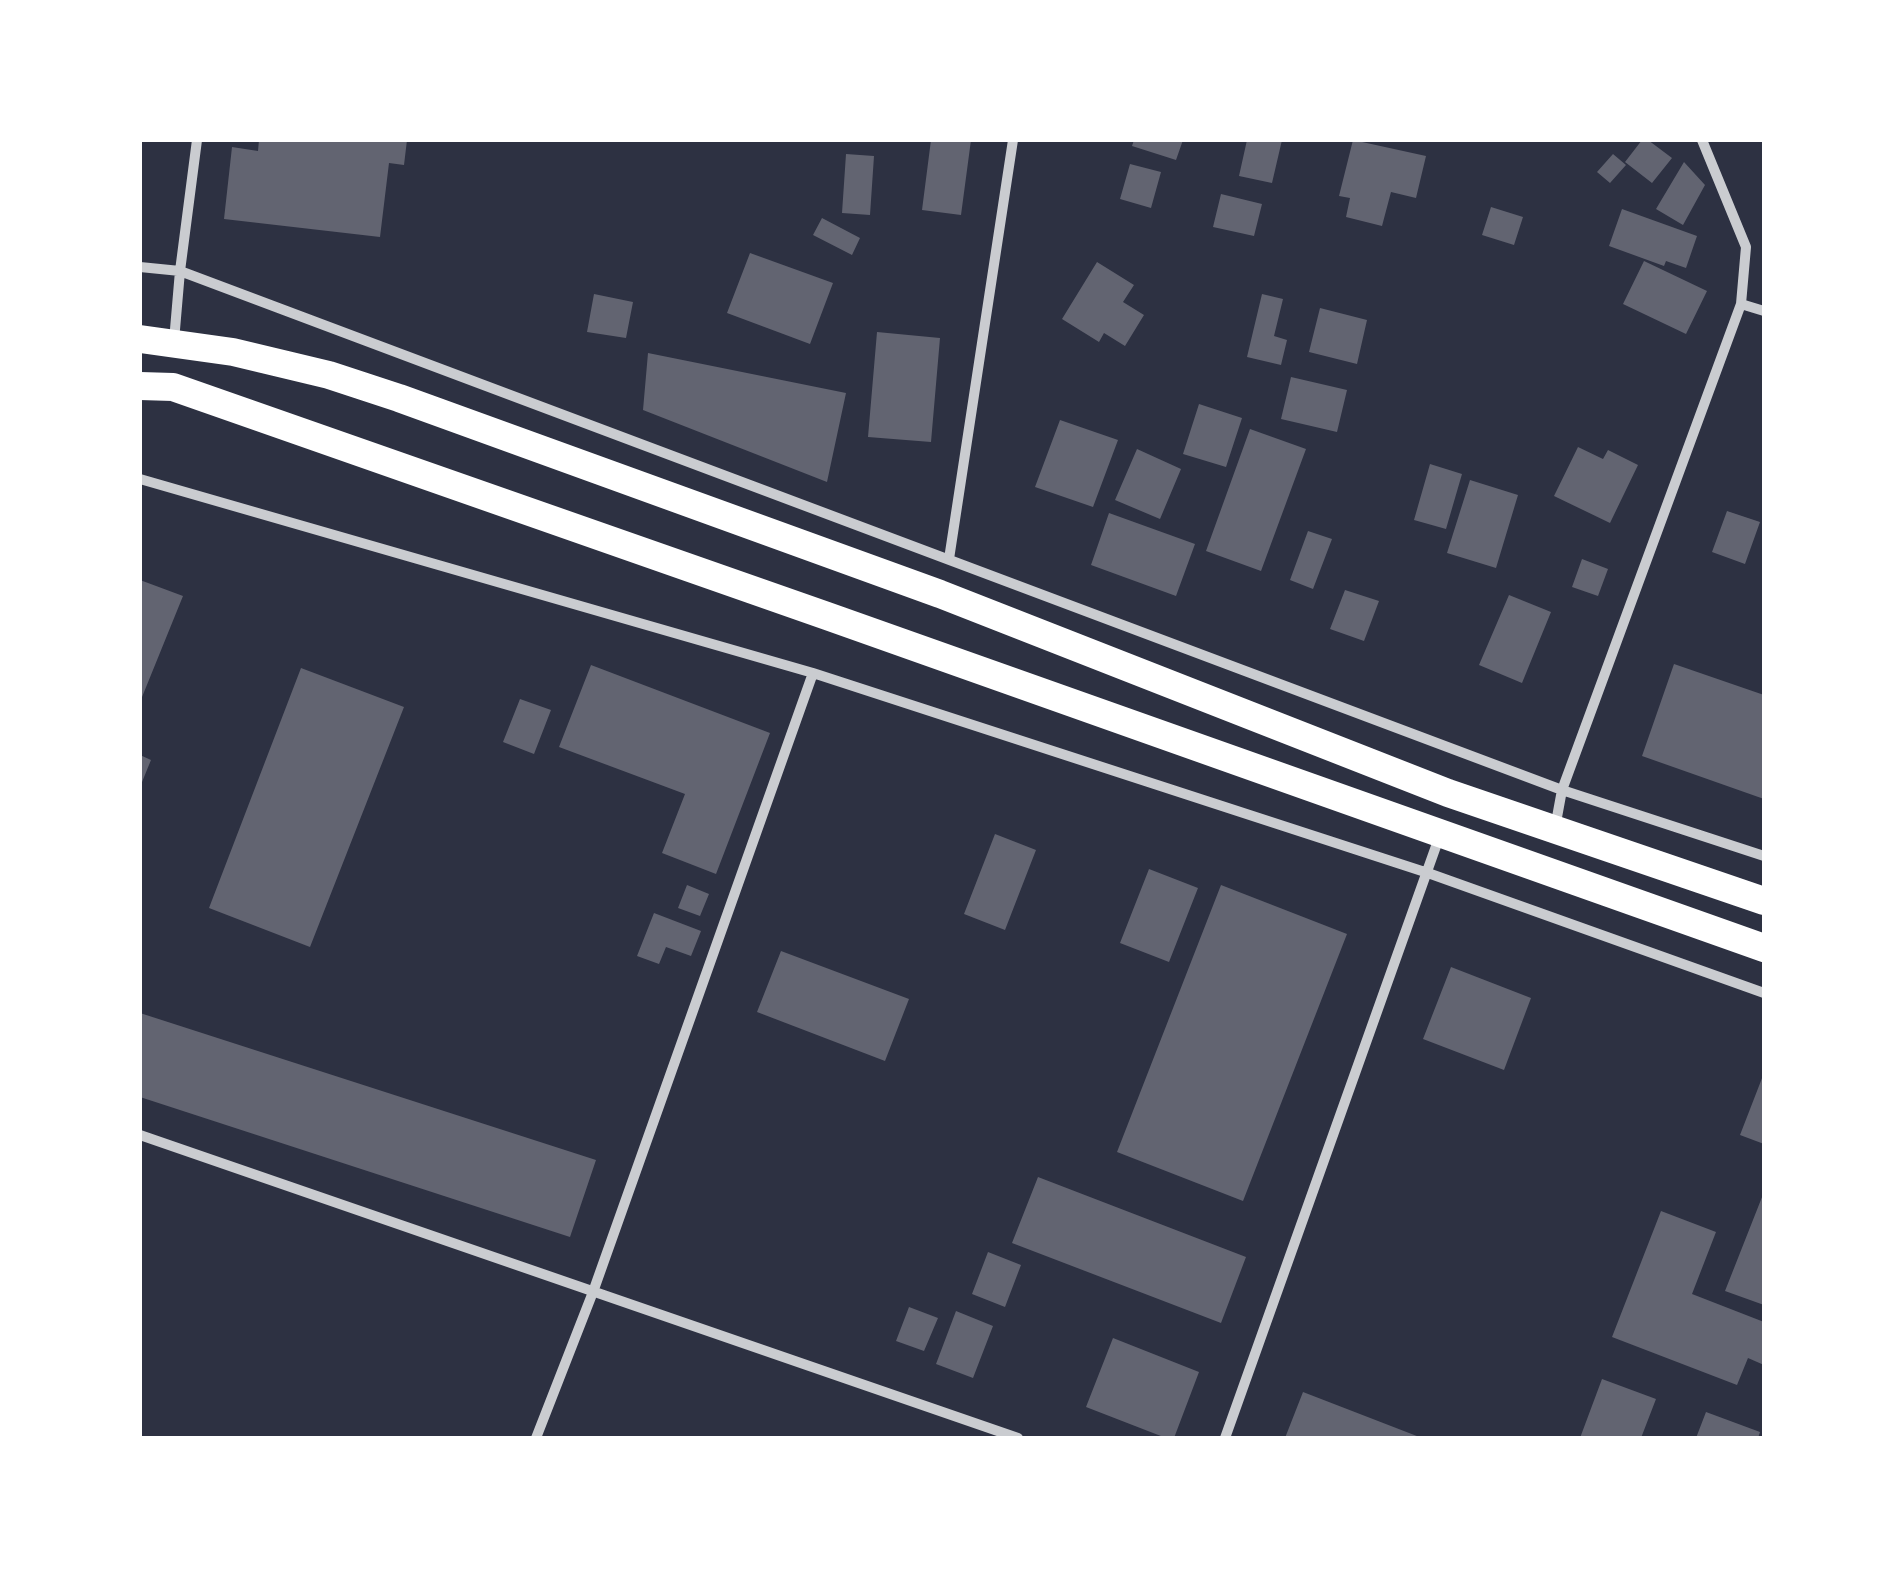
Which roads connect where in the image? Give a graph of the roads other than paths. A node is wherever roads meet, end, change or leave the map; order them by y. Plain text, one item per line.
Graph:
1 (197, 140) edge
2 (1012, 140) edge
3 (1702, 140) edge
4 (140, 267) edge
5 (180, 272) junction
6 (1740, 304) junction
7 (1764, 311) edge
8 (140, 339) edge
9 (174, 342) junction
10 (140, 386) edge
11 (140, 479) edge
12 (948, 559) junction
13 (813, 673) junction
14 (1562, 790) junction
15 (1554, 830) junction
16 (1440, 834) junction
17 (1764, 856) edge
18 (1428, 873) junction
19 (1764, 901) edge
20 (1764, 948) edge
21 (1764, 993) edge
22 (140, 1136) edge
23 (593, 1292) junction
24 (536, 1438) edge
25 (1018, 1438) edge
26 (1225, 1438) edge

1 - 5 street
2 - 12 street
3 - 6 street
4 - 5 street
5 - 9 street
5 - 12 street
6 - 7 street
6 - 14 street
8 - 9 highway
9 - 15 highway
10 - 16 highway
11 - 13 street
12 - 14 street
13 - 18 street
13 - 23 street
14 - 15 street
14 - 17 street
15 - 19 highway
16 - 18 street
16 - 20 highway
18 - 21 street
18 - 26 street
22 - 23 street
23 - 24 street
23 - 25 street

